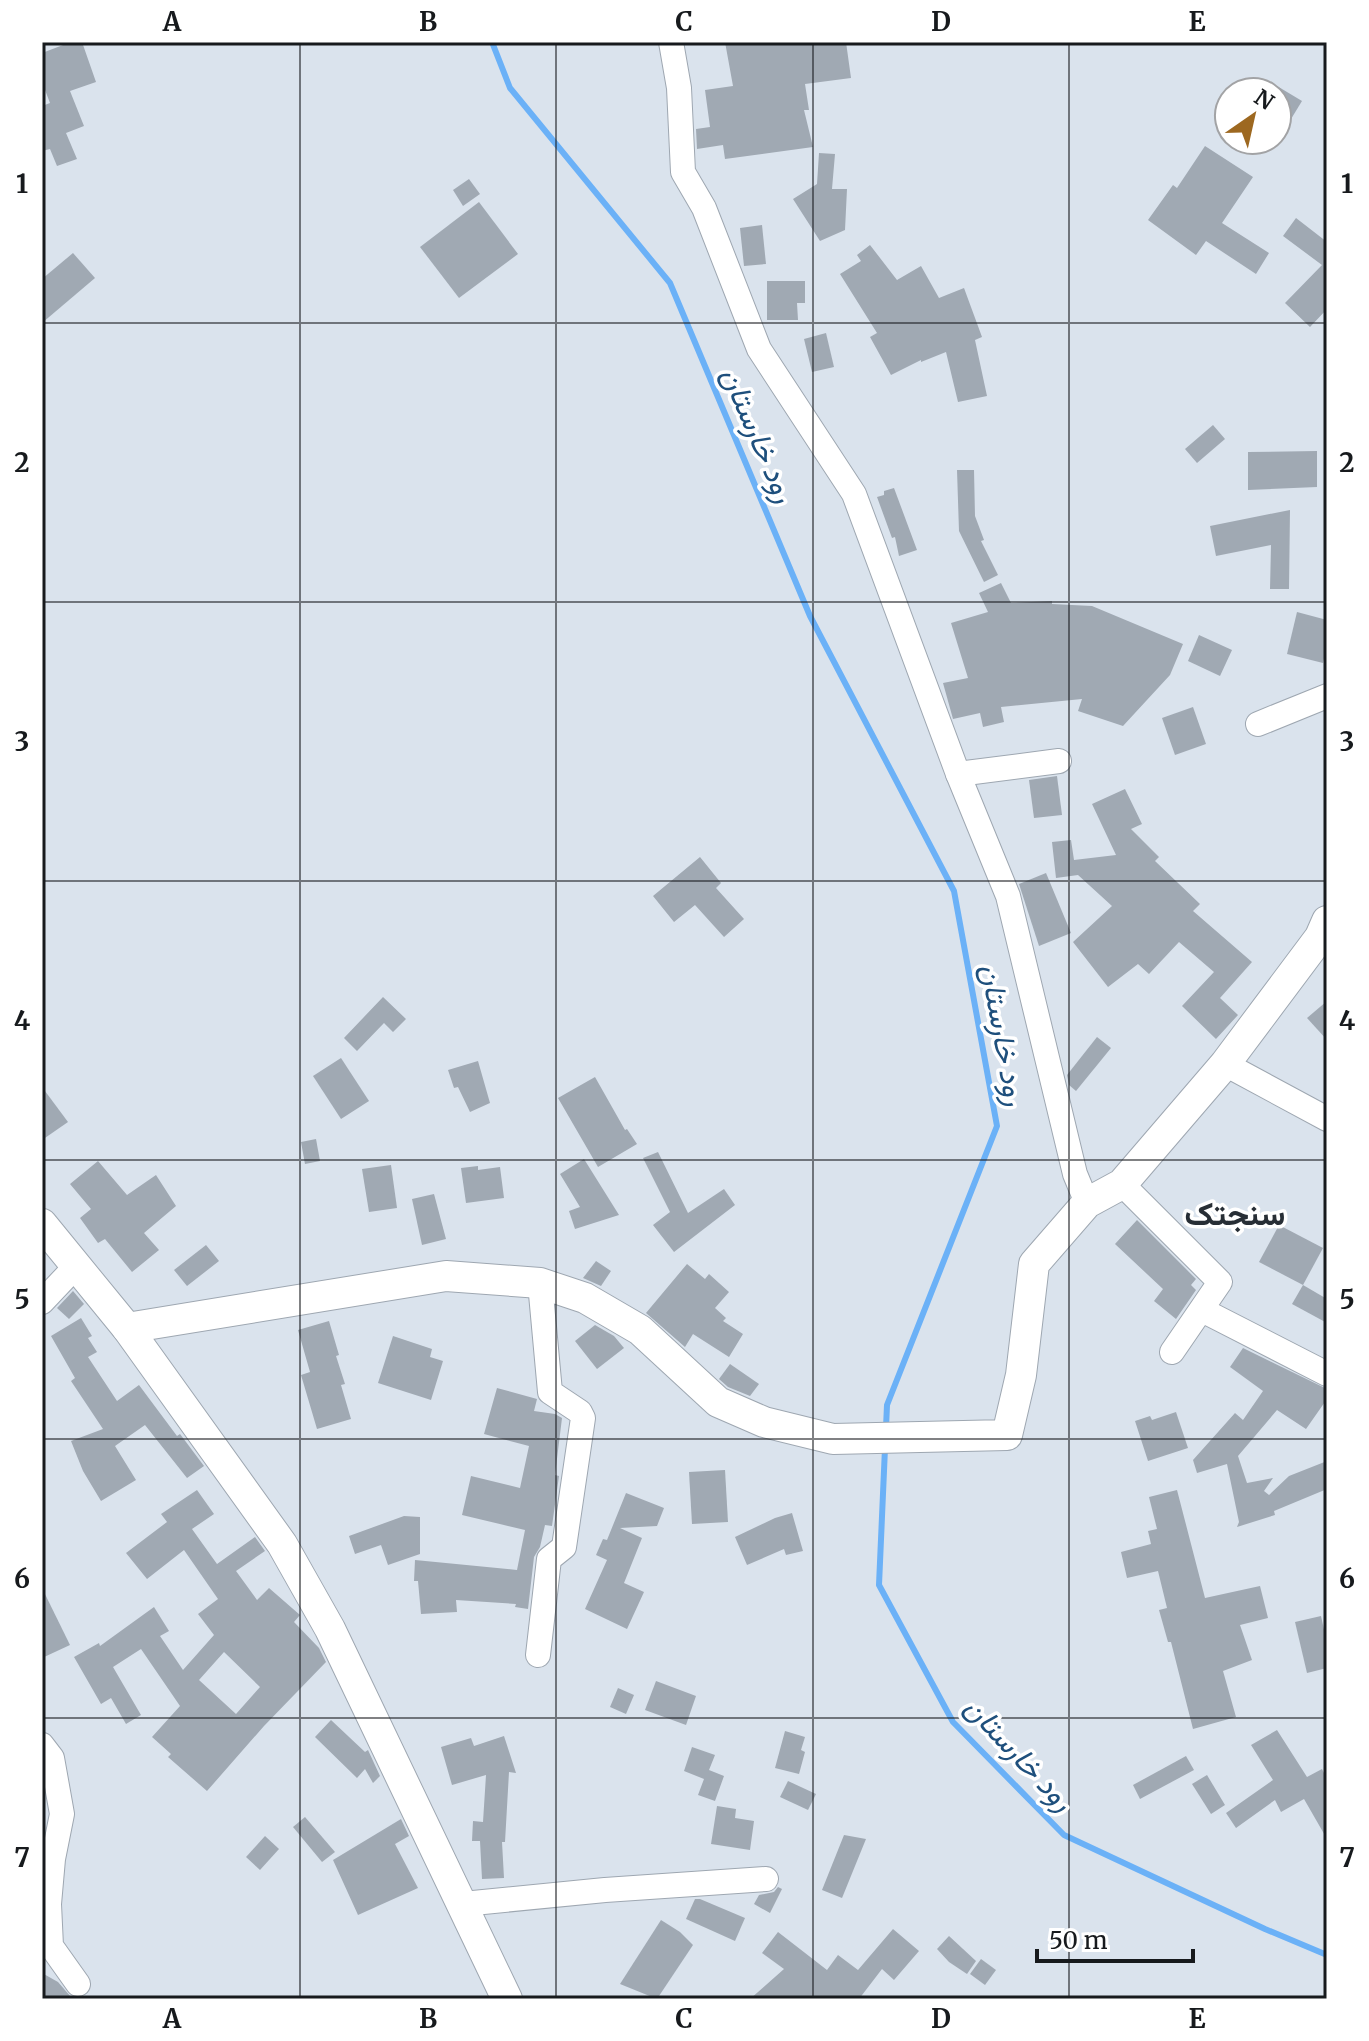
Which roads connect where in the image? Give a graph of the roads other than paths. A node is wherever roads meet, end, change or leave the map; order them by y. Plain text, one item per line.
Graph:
1 (671, 42) edge
2 (1327, 696) edge
3 (1258, 724) dead end
4 (1059, 761) dead end
5 (958, 774) junction
6 (1327, 921) edge
7 (1225, 1064) junction
8 (1327, 1119) edge
9 (1122, 1184) junction
10 (1087, 1203) junction
11 (42, 1224) edge
12 (77, 1265) junction
13 (540, 1283) junction
14 (42, 1302) edge
15 (1202, 1310) junction
16 (127, 1328) junction
17 (1172, 1352) dead end
18 (1327, 1374) edge
19 (538, 1655) dead end
20 (42, 1745) edge
21 (766, 1879) dead end
22 (463, 1904) junction
23 (78, 1984) dead end
24 (507, 1999) edge

1 - 5 street
2 - 3 street
4 - 5 street
5 - 10 street
6 - 7 street
7 - 8 street
7 - 9 street
9 - 10 street
9 - 15 street
10 - 13 street
11 - 12 street
12 - 14 street
12 - 16 street
13 - 16 street
13 - 19 street
15 - 17 street
15 - 18 street
16 - 22 street
20 - 23 street
21 - 22 street
22 - 24 street

